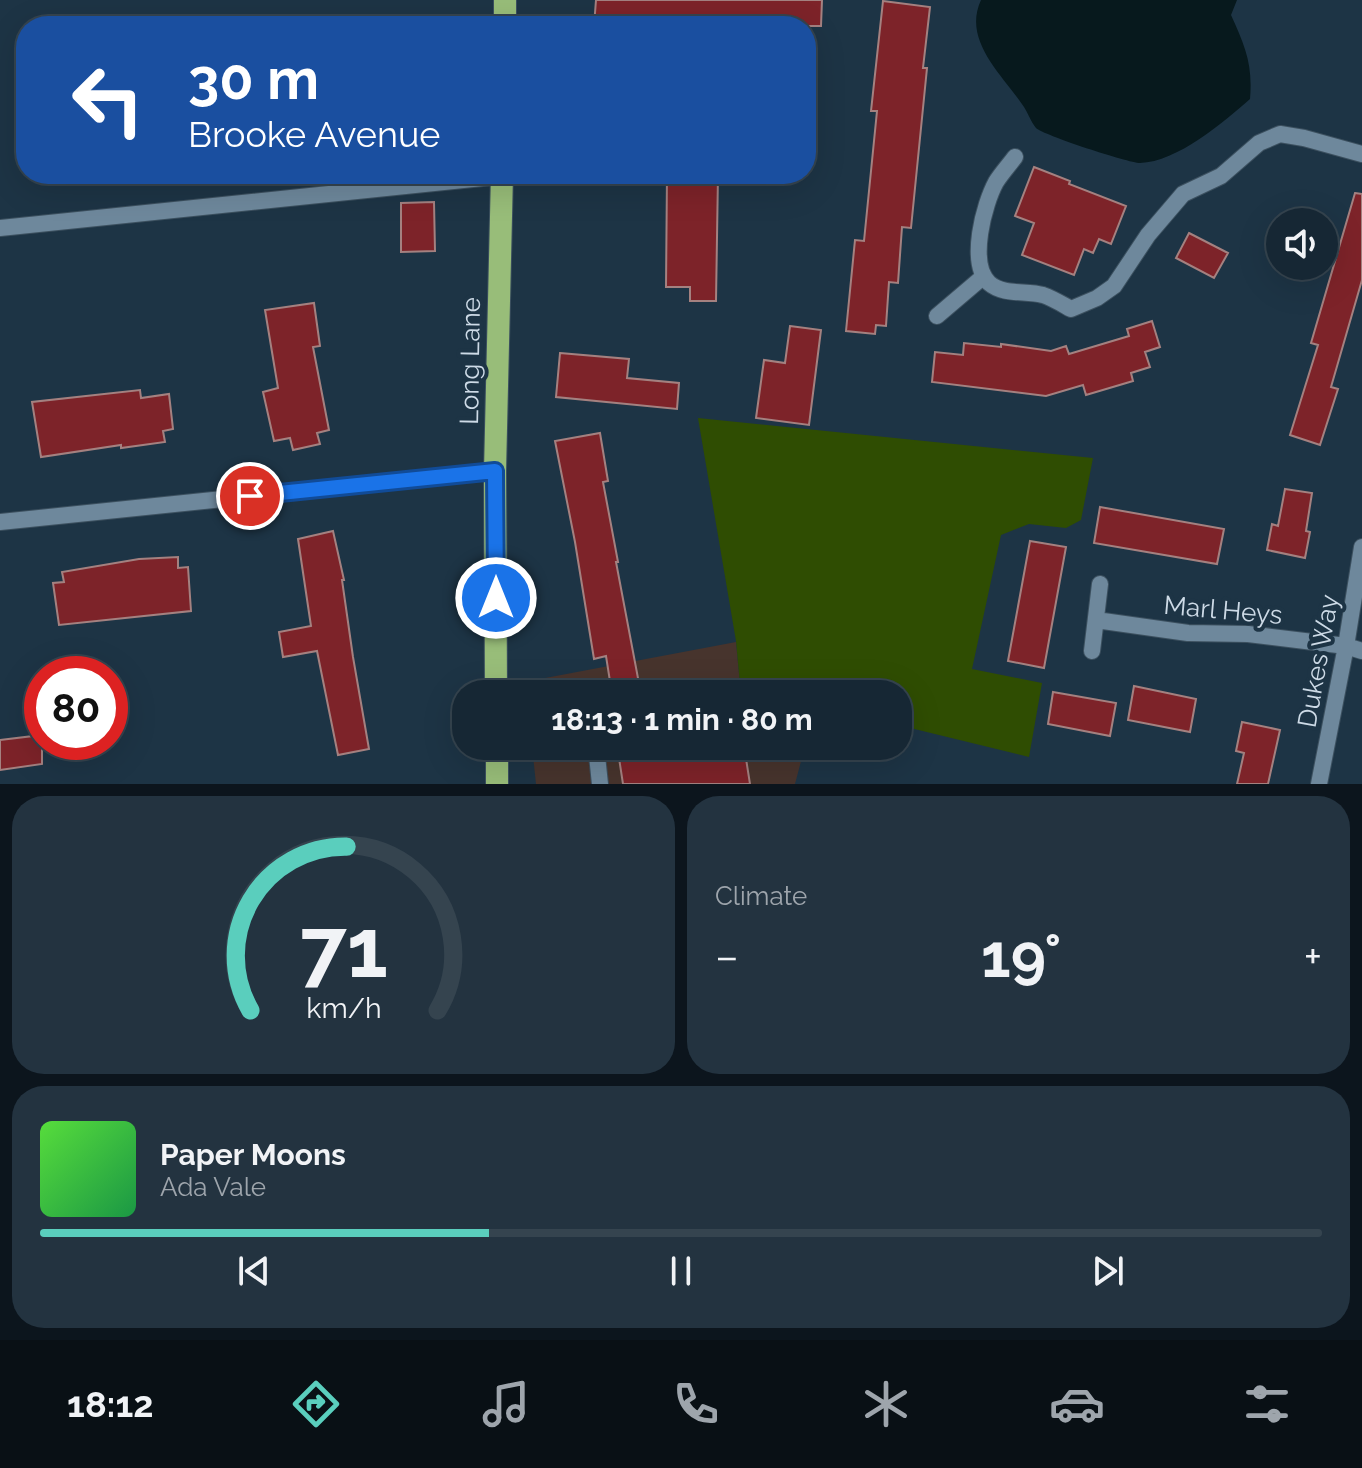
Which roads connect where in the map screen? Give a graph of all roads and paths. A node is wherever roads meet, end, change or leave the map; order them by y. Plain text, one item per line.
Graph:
1 (1362, 154) edge
2 (1015, 157) dead end
3 (417, 184) edge
4 (502, 184) edge
5 (0, 228) edge
6 (984, 276) junction
7 (937, 316) dead end
8 (495, 471) junction
9 (0, 522) edge
10 (1362, 547) edge
11 (1100, 584) dead end
12 (1096, 620) junction
13 (1354, 648) edge
14 (1092, 651) dead end
15 (496, 680) edge
16 (497, 760) edge
17 (597, 760) edge
18 (497, 784) edge
19 (600, 784) edge
20 (1319, 784) edge

1 - 6 street
2 - 6 street
3 - 5 street
4 - 8 highway, Long Lane
6 - 7 street
8 - 9 street
8 - 15 highway, Long Lane
10 - 13 street, Dukes Way
11 - 12 street
12 - 13 street, Marl Heys
12 - 14 street
13 - 20 street, Dukes Way
16 - 18 highway
17 - 19 street

